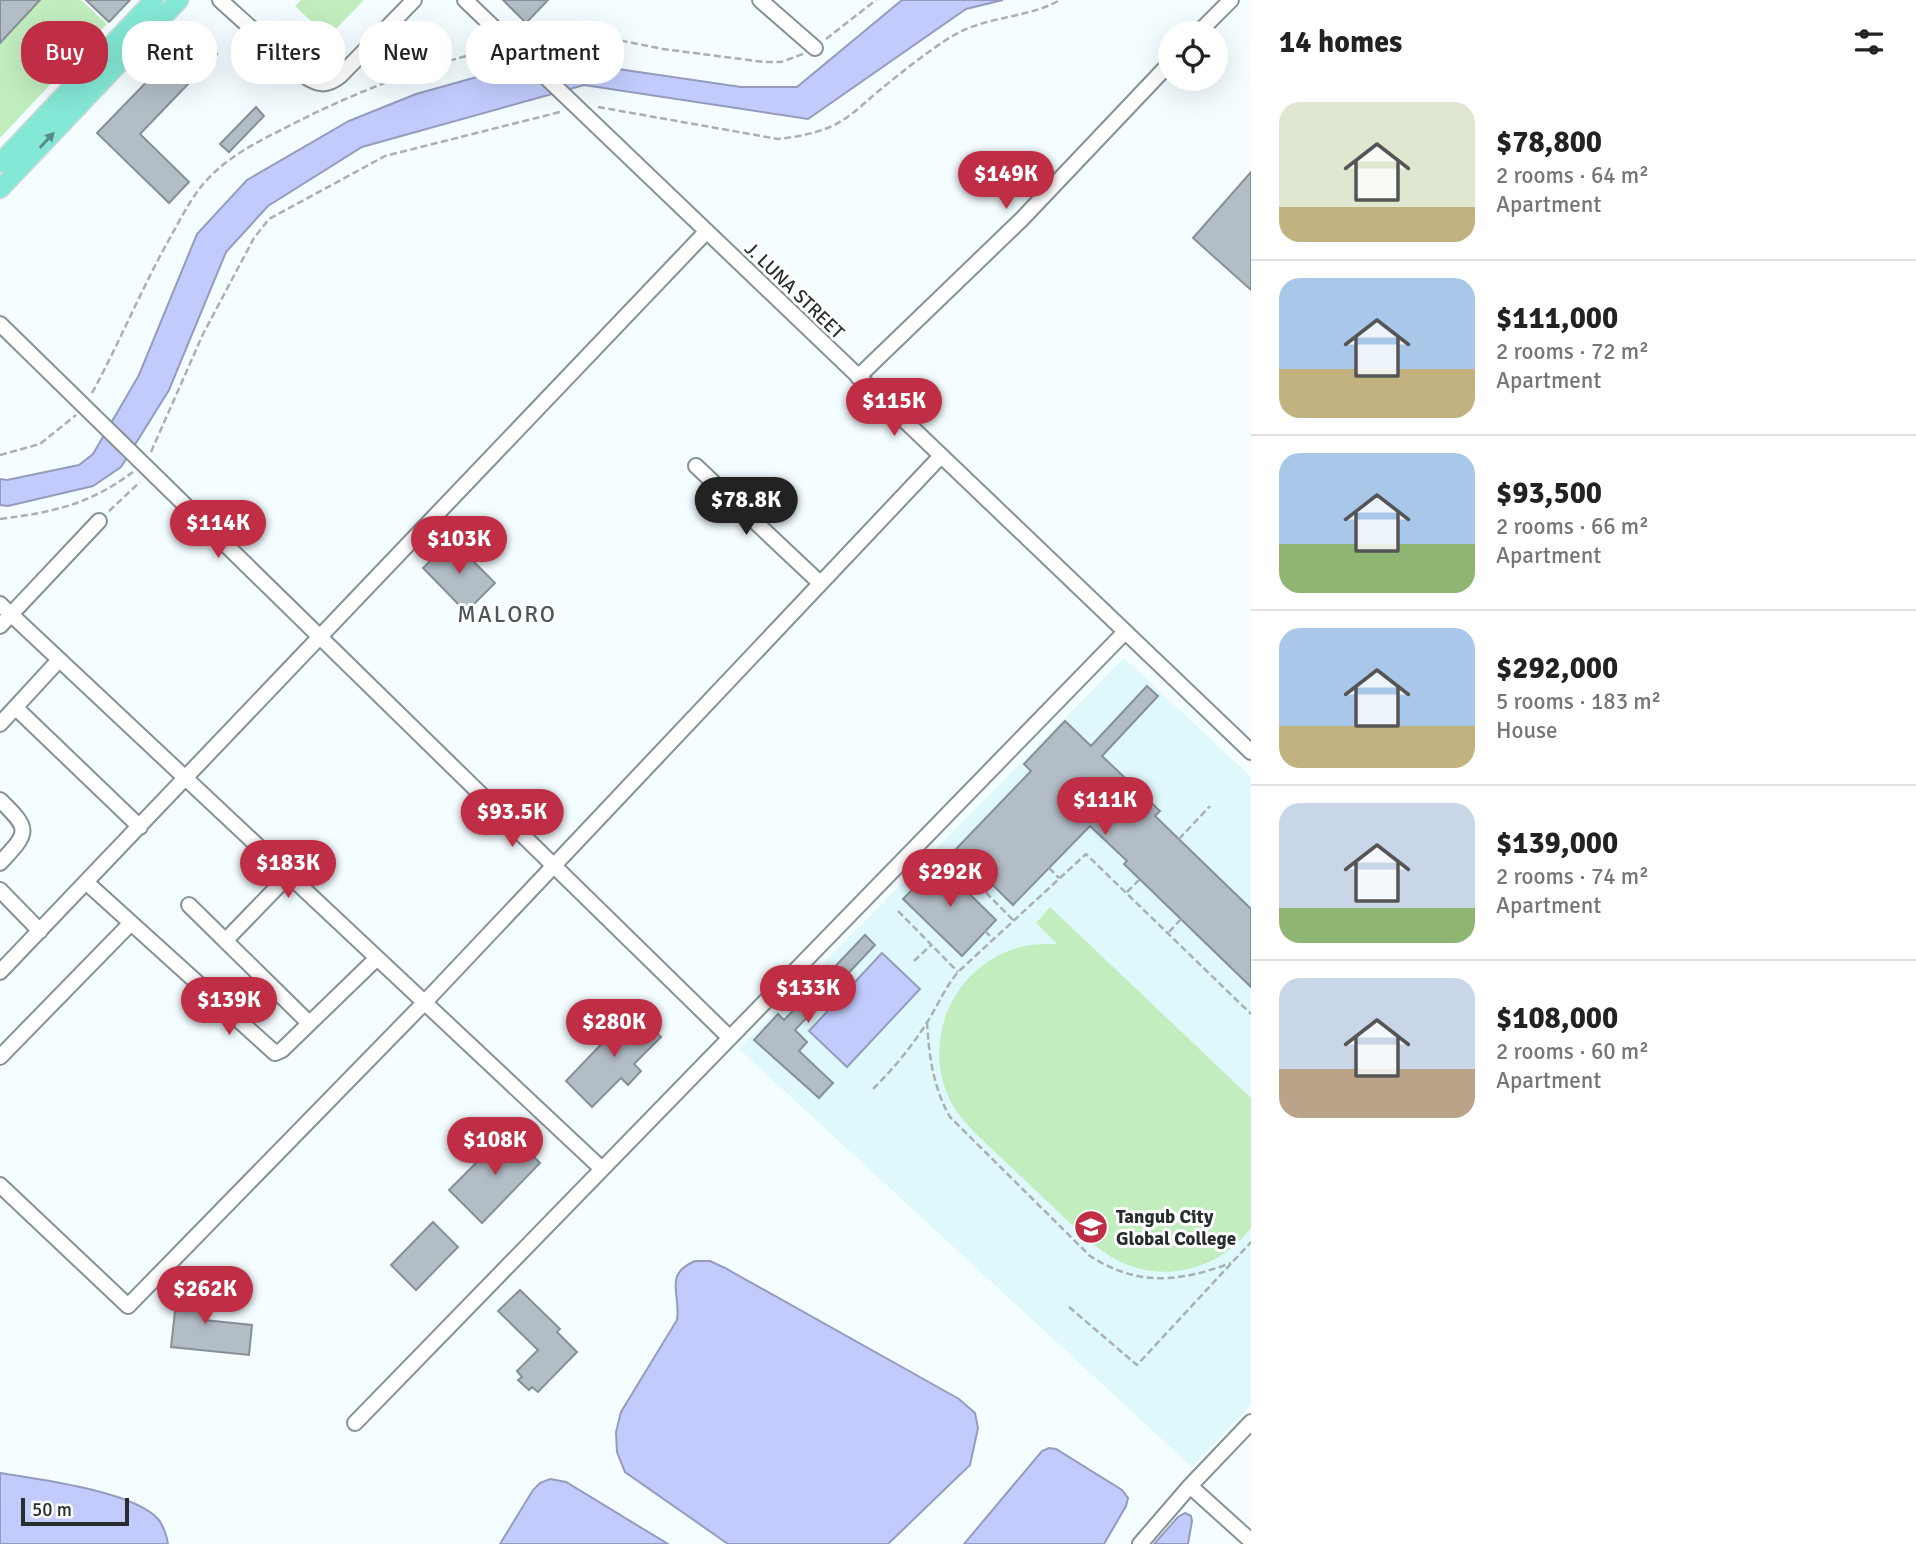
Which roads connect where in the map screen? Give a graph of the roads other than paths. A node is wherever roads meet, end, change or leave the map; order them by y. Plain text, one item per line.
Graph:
1 (154, 0) edge
2 (179, 0) edge
3 (220, 0) edge
4 (414, 0) edge
5 (465, 0) edge
6 (760, 0) edge
7 (1231, 0) edge
8 (1210, 21) edge
9 (814, 48) road end
10 (1158, 76) edge
11 (0, 163) edge
12 (0, 189) edge
13 (706, 232) junction
14 (0, 324) edge
15 (858, 377) junction
16 (940, 457) junction
17 (696, 466) dead end
18 (99, 521) road end
19 (820, 583) junction
20 (5, 609) edge
21 (0, 626) edge
22 (1124, 633) junction
23 (320, 635) junction
24 (59, 660) junction
25 (16, 708) junction
26 (0, 724) edge
27 (1251, 752) edge
28 (185, 780) junction
29 (0, 800) edge
30 (140, 827) junction
31 (0, 863) edge
32 (554, 865) junction
33 (288, 876) junction
34 (87, 883) junction
35 (0, 890) edge
36 (189, 905) dead end
37 (131, 923) junction
38 (40, 931) junction
39 (226, 940) junction
40 (376, 959) junction
41 (0, 972) edge
42 (424, 1003) junction
43 (309, 1023) junction
44 (730, 1038) junction
45 (0, 1057) edge
46 (602, 1169) junction
47 (0, 1185) edge
48 (1251, 1422) edge
49 (355, 1423) dead end
50 (1190, 1486) junction
51 (1251, 1541) edge
52 (1140, 1544) edge

1 - 11 main road
12 -> 2 main road
3 - 4 street
5 - 13 street, J. LUNA STREET
6 - 9 street
7 - 8 street
10 - 15 street
13 - 15 street, J. LUNA STREET
13 - 23 street
14 - 23 street
15 - 16 street, J. LUNA STREET
16 - 19 street
16 - 22 street, J. LUNA STREET
17 - 19 street
18 - 20 street
19 - 32 street
20 - 21 street
20 - 24 street
22 - 27 street, J. LUNA STREET
22 - 44 street
23 - 28 street
23 - 32 street
24 - 25 street
24 - 28 street
25 - 26 street
25 - 30 street
28 - 30 street
28 - 33 street
29 - 31 street
30 - 34 street
32 - 42 street
32 - 44 street
33 - 39 street
33 - 40 street
34 - 37 street
34 - 38 street
35 - 38 street
36 - 39 street
37 - 43 street
37 - 45 street
38 - 41 street
39 - 43 street
40 - 42 street
40 - 43 street
42 - 46 street
42 - 47 street
44 - 46 street
46 - 49 street
48 - 50 street
50 - 51 street
50 - 52 street

